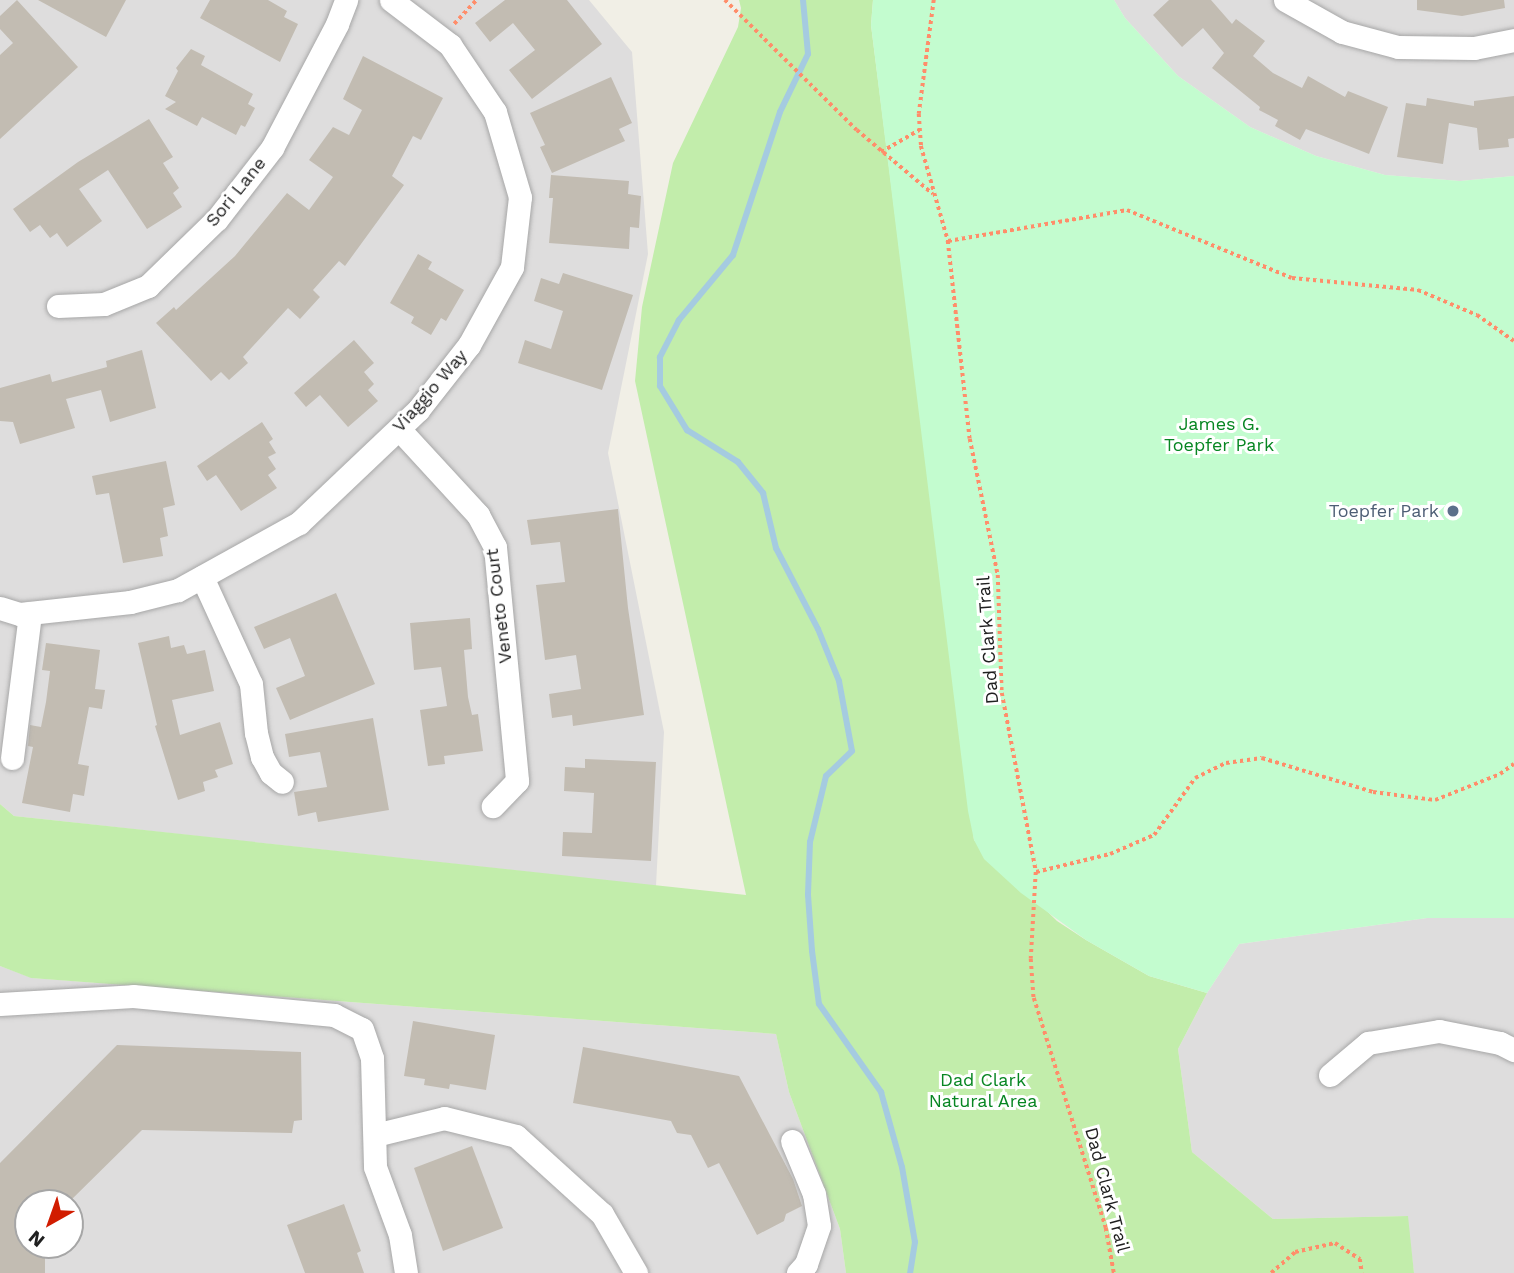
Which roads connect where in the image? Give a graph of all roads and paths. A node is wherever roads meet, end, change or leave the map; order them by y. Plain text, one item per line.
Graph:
1 (346, 0) edge
2 (391, 0) edge
3 (476, 0) edge
4 (725, 0) edge
5 (934, 0) edge
6 (1285, 0) edge
7 (454, 24) dead end
8 (1514, 40) edge
9 (920, 129) junction
10 (881, 152) junction
11 (935, 195) junction
12 (948, 241) junction
13 (58, 306) dead end
14 (1514, 341) edge
15 (399, 429) junction
16 (202, 577) junction
17 (0, 608) edge
18 (30, 613) junction
19 (12, 758) dead end
20 (1514, 764) edge
21 (282, 782) dead end
22 (492, 806) dead end
23 (1036, 872) junction
24 (0, 1003) edge
25 (1514, 1050) edge
26 (1330, 1075) dead end
27 (375, 1135) junction
28 (792, 1141) dead end
29 (406, 1273) edge
30 (636, 1273) edge
31 (798, 1273) edge
32 (1114, 1273) edge
33 (1271, 1273) edge
34 (1362, 1273) edge

1 - 13 street, Sori Lane
2 - 15 street, Viaggio Way
3 - 7 path
4 - 10 path
5 - 9 path, Dad Clark Trail
6 - 8 street
9 - 10 path
9 - 11 path, Dad Clark Trail
10 - 11 path
11 - 12 path, Dad Clark Trail
12 - 14 path
12 - 23 path, Dad Clark Trail
15 - 16 street, Viaggio Way
15 - 22 street, Veneto Court
16 - 18 street, Viaggio Way
16 - 21 street
17 - 18 street, Viaggio Way
18 - 19 street
20 - 23 path
23 - 32 path, Dad Clark Trail
24 - 27 street
25 - 26 street
27 - 29 street
27 - 30 street
28 - 31 street
33 - 34 path

